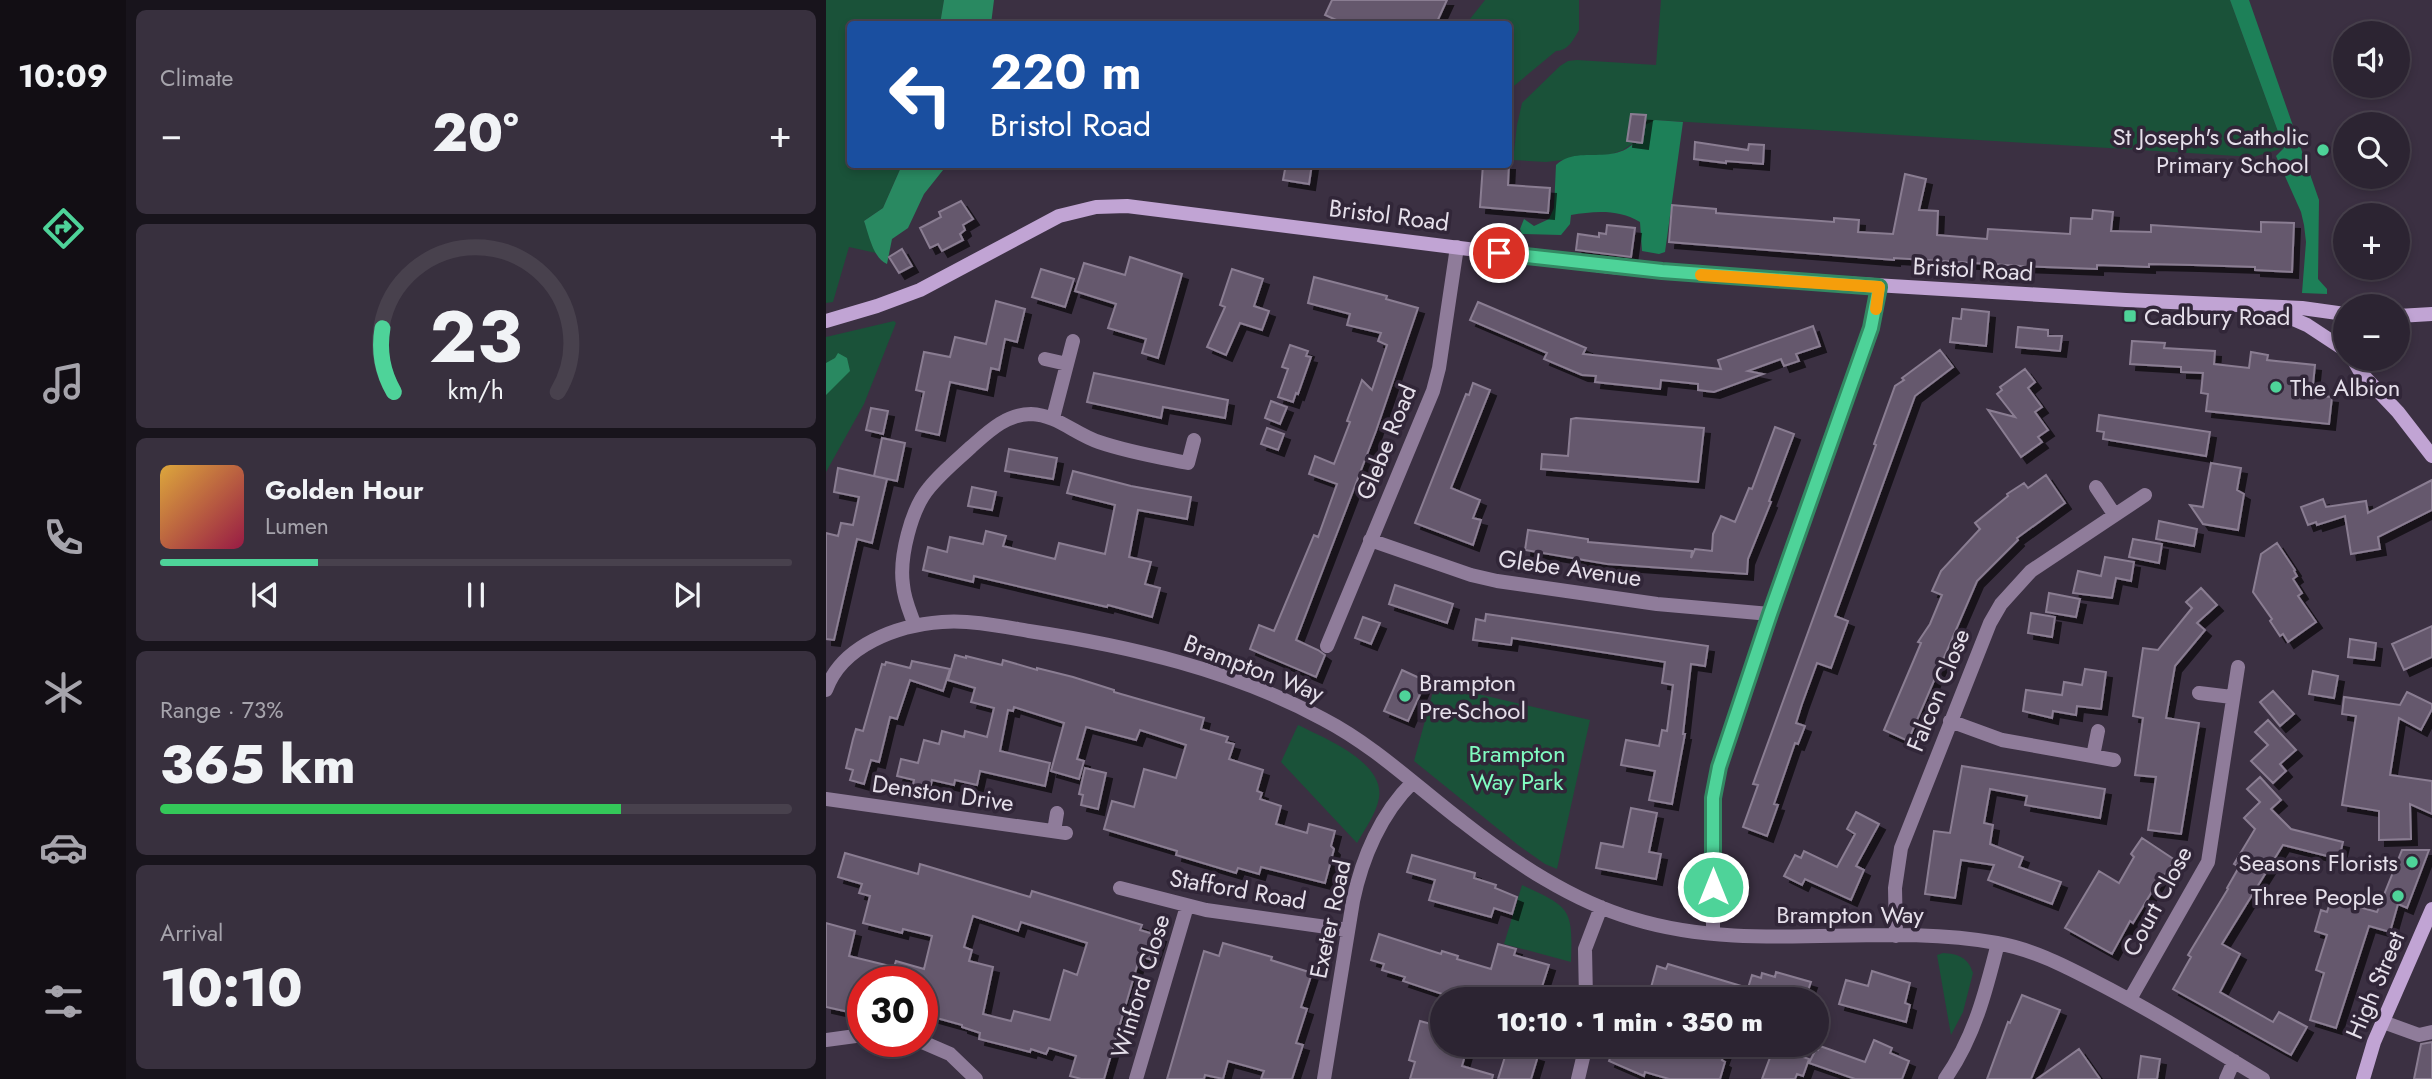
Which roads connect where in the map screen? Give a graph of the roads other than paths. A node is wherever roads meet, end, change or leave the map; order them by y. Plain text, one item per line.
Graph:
1 (1457, 247) junction
2 (1879, 287) junction
3 (2264, 307) junction
4 (2333, 314) edge
5 (2428, 314) edge
6 (2410, 315) edge
7 (826, 321) edge
8 (2410, 322) edge
9 (1073, 341) dead end
10 (2333, 342) edge
11 (1045, 359) dead end
12 (1067, 364) junction
13 (2360, 371) edge
14 (1053, 418) junction
15 (1194, 440) dead end
16 (2432, 456) edge
17 (2096, 487) dead end
18 (2145, 495) dead end
19 (2114, 514) junction
20 (1370, 540) junction
21 (1770, 614) junction
22 (915, 626) junction
23 (1327, 646) dead end
24 (2238, 667) dead end
25 (826, 690) edge
26 (2199, 693) dead end
27 (2232, 697) junction
28 (1950, 720) junction
29 (2098, 731) dead end
30 (2094, 756) junction
31 (2115, 760) dead end
32 (1413, 782) junction
33 (826, 799) edge
34 (1057, 813) dead end
35 (1120, 888) dead end
36 (1187, 906) junction
37 (1601, 907) junction
38 (2432, 909) edge
39 (1348, 930) junction
40 (1713, 933) junction
41 (1896, 936) junction
42 (1998, 943) junction
43 (1586, 987) edge
44 (2130, 999) junction
45 (2383, 1022) junction
46 (2432, 1032) edge
47 (847, 1037) edge
48 (826, 1040) edge
49 (938, 1049) edge
50 (1583, 1057) edge
51 (2234, 1061) junction
52 (976, 1079) edge
53 (1136, 1079) edge
54 (1324, 1079) edge
55 (1577, 1079) edge
56 (1945, 1079) edge
57 (2226, 1079) edge
58 (2263, 1079) edge
59 (2362, 1079) edge

1 - 2 main road, Bristol Road
1 - 7 main road, Bristol Road
1 - 20 street, Glebe Road
2 - 3 main road, Bristol Road
2 - 21 street
3 - 4 main road, Bristol Road
3 - 10 main road
5 - 6 main road
5 - 8 main road
9 - 12 street
11 - 12 street
12 - 14 street
13 - 16 main road
14 - 15 street
14 - 22 street
17 - 19 street
18 - 19 street, Falcon Close
19 - 28 street, Falcon Close
20 - 21 street, Glebe Avenue
20 - 23 street, Glebe Road
21 - 40 street
22 - 25 street, Brampton Way
22 - 32 street, Brampton Way
24 - 27 street, Court Close
26 - 27 street
27 - 44 street, Court Close
28 - 30 street
28 - 41 street, Falcon Close
29 - 30 street
30 - 31 street
32 - 37 street, Brampton Way
32 - 39 street, Exeter Road
33 - 34 street, Denston Drive
35 - 36 street, Stafford Road
36 - 39 street, Stafford Road
36 - 53 street, Winford Close
37 - 40 street, Brampton Way
37 - 43 street
38 - 45 main road, High Street
39 - 54 street, Exeter Road
40 - 41 street, Brampton Way
41 - 42 street, Brampton Way
42 - 44 street, Brampton Way
42 - 56 street
44 - 51 street, Brampton Way
45 - 46 street
45 - 59 main road, High Street
47 - 48 street
49 - 52 street
50 - 55 street
51 - 57 street
51 - 58 street, Brampton Way

